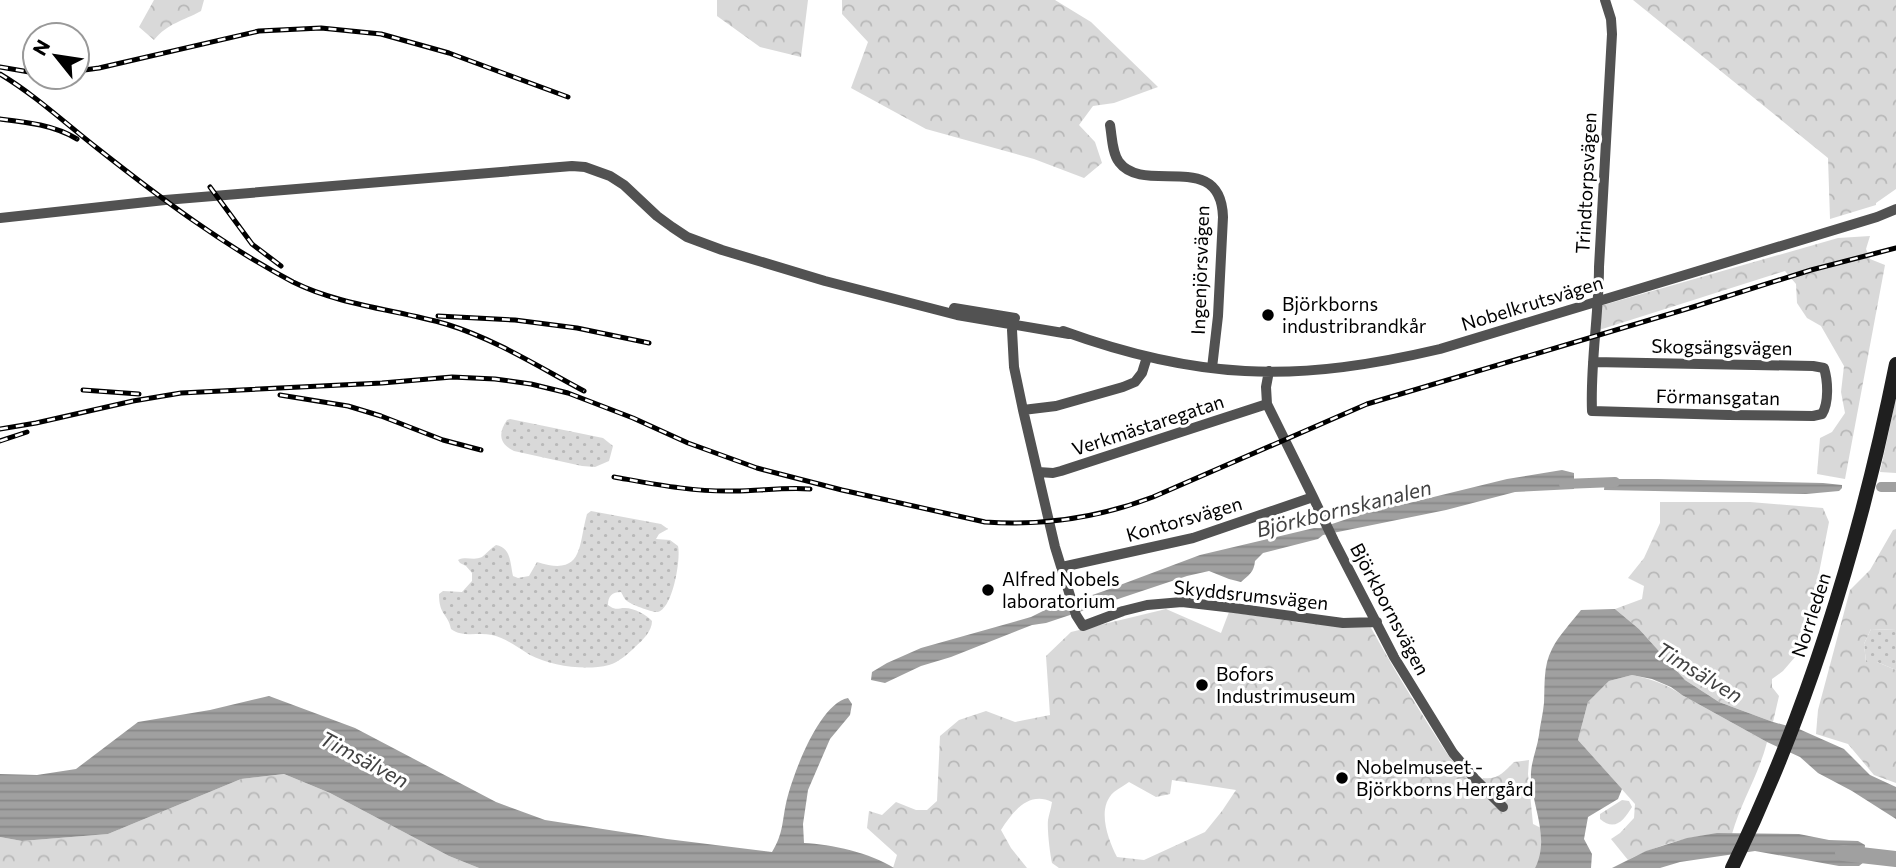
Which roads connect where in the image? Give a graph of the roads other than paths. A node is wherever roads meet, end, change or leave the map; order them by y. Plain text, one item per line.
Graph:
1 (1605, 0) edge
2 (1110, 125) dead end
3 (1896, 209) edge
4 (1877, 217) junction
5 (0, 218) edge
6 (1896, 218) edge
7 (1599, 301) junction
8 (987, 320) junction
9 (1012, 330) junction
10 (1091, 340) junction
11 (1147, 357) junction
12 (1593, 362) junction
13 (1896, 364) edge
14 (1212, 368) junction
15 (1269, 371) junction
16 (1826, 395) joint
17 (1267, 404) junction
18 (1023, 410) junction
19 (1592, 411) joint
20 (1038, 472) junction
21 (1313, 496) junction
22 (1062, 567) junction
23 (1377, 622) junction
24 (1503, 807) dead end
25 (1733, 864) edge

1 - 7 street, Trindtorpsvägen
2 - 14 street, Ingenjörsvägen
3 - 4 street, Nobelkrutsvägen
4 - 6 street, Nobelkrutsvägen
4 - 7 street, Nobelkrutsvägen
5 - 8 street
7 - 12 street, Trindtorpsvägen
7 - 15 street, Nobelkrutsvägen
8 - 9 street
8 - 10 street
9 - 10 street
9 - 18 street
10 - 11 street, Nobelkrutsvägen
11 - 14 street, Nobelkrutsvägen
11 - 18 street
12 - 16 street, Skogsängsvägen
12 - 19 street, Trindtorpsvägen
13 - 25 street, Norrleden
14 - 15 street, Nobelkrutsvägen
15 - 17 street
16 - 19 street, Förmansgatan
17 - 20 street, Verkmästaregatan
17 - 21 street, Björkbornsvägen
18 - 20 street
20 - 22 street
21 - 22 street, Kontorsvägen
21 - 23 street, Björkbornsvägen
22 - 23 street, Skyddsrumsvägen
23 - 24 street, Björkbornsvägen

